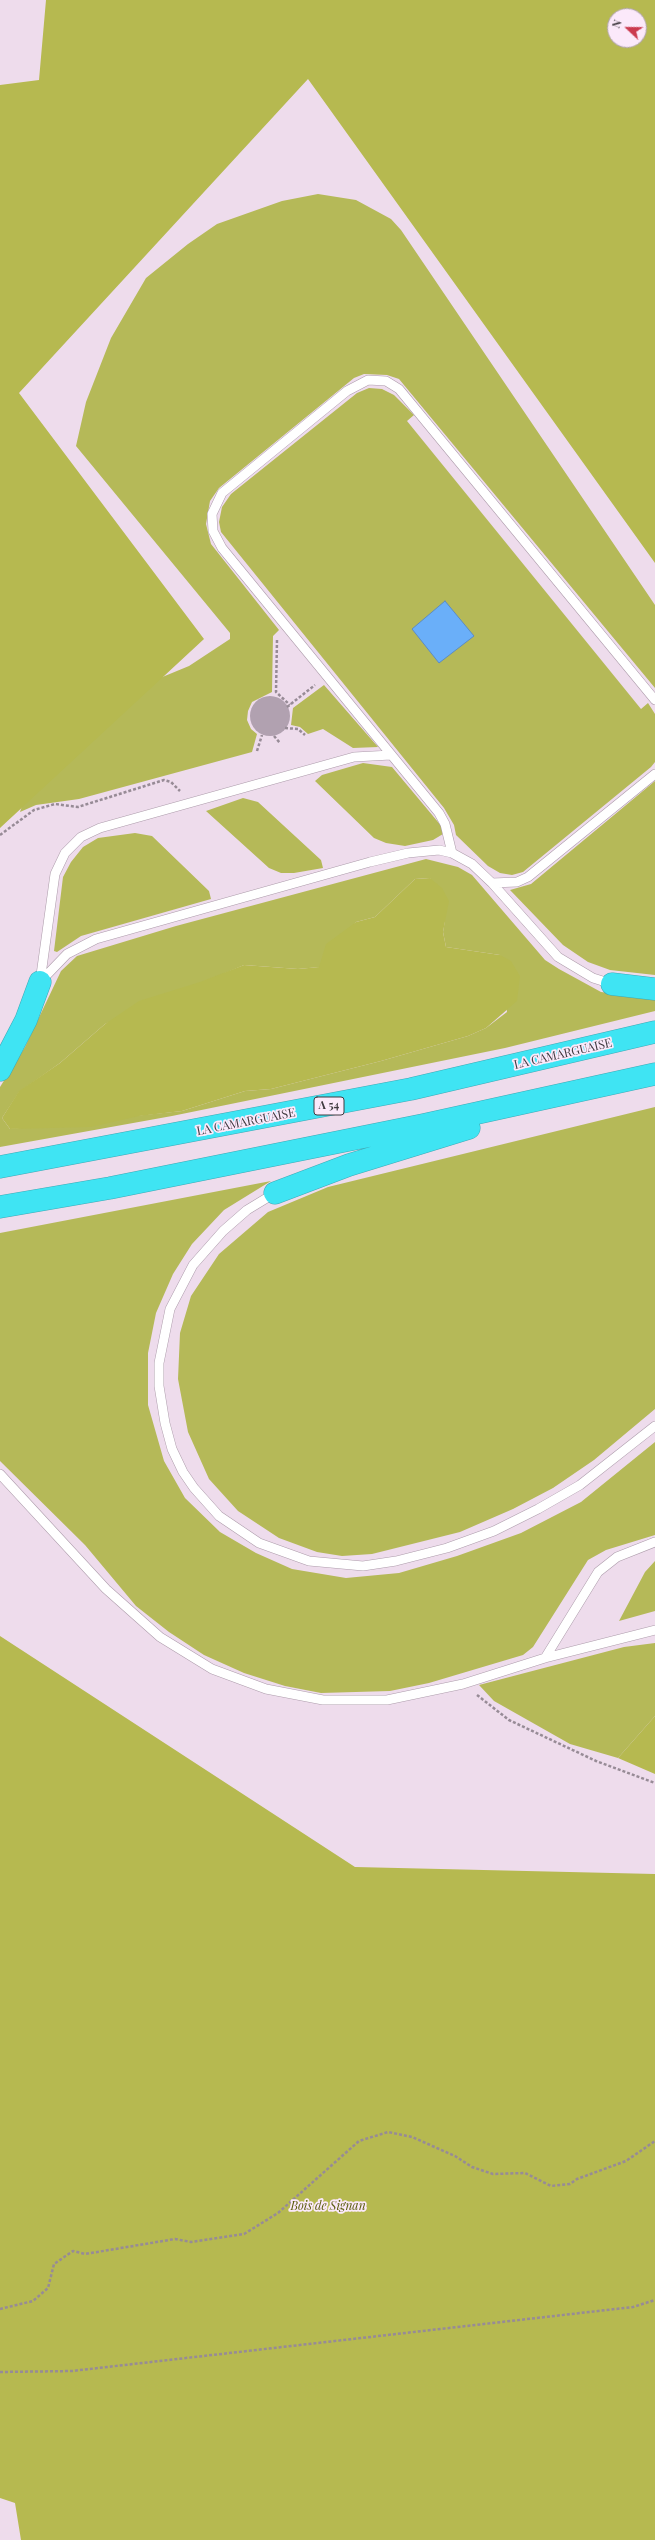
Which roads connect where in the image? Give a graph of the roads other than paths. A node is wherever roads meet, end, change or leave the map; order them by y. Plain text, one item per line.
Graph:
1 (655, 700) edge
2 (390, 755) junction
3 (655, 774) edge
4 (452, 853) junction
5 (492, 883) junction
6 (40, 982) junction
7 (612, 984) joint
8 (655, 988) edge
9 (655, 1032) edge
10 (0, 1070) edge
11 (655, 1074) edge
12 (600, 1088) junction
13 (0, 1167) edge
14 (275, 1193) joint
15 (0, 1207) edge
16 (655, 1426) edge
17 (0, 1474) edge
18 (655, 1542) edge
19 (655, 1630) edge
20 (545, 1658) junction

1 - 2 lane
2 - 4 lane
2 - 6 lane
3 - 5 lane
4 - 5 lane
4 - 6 lane
5 - 7 lane
6 - 10 highway
7 - 8 highway
9 - 13 highway, LA CAMARGUAISE / A 54
11 - 12 highway
12 - 14 highway
12 - 15 highway
14 - 16 lane
17 - 20 lane
18 - 20 lane
19 - 20 lane

